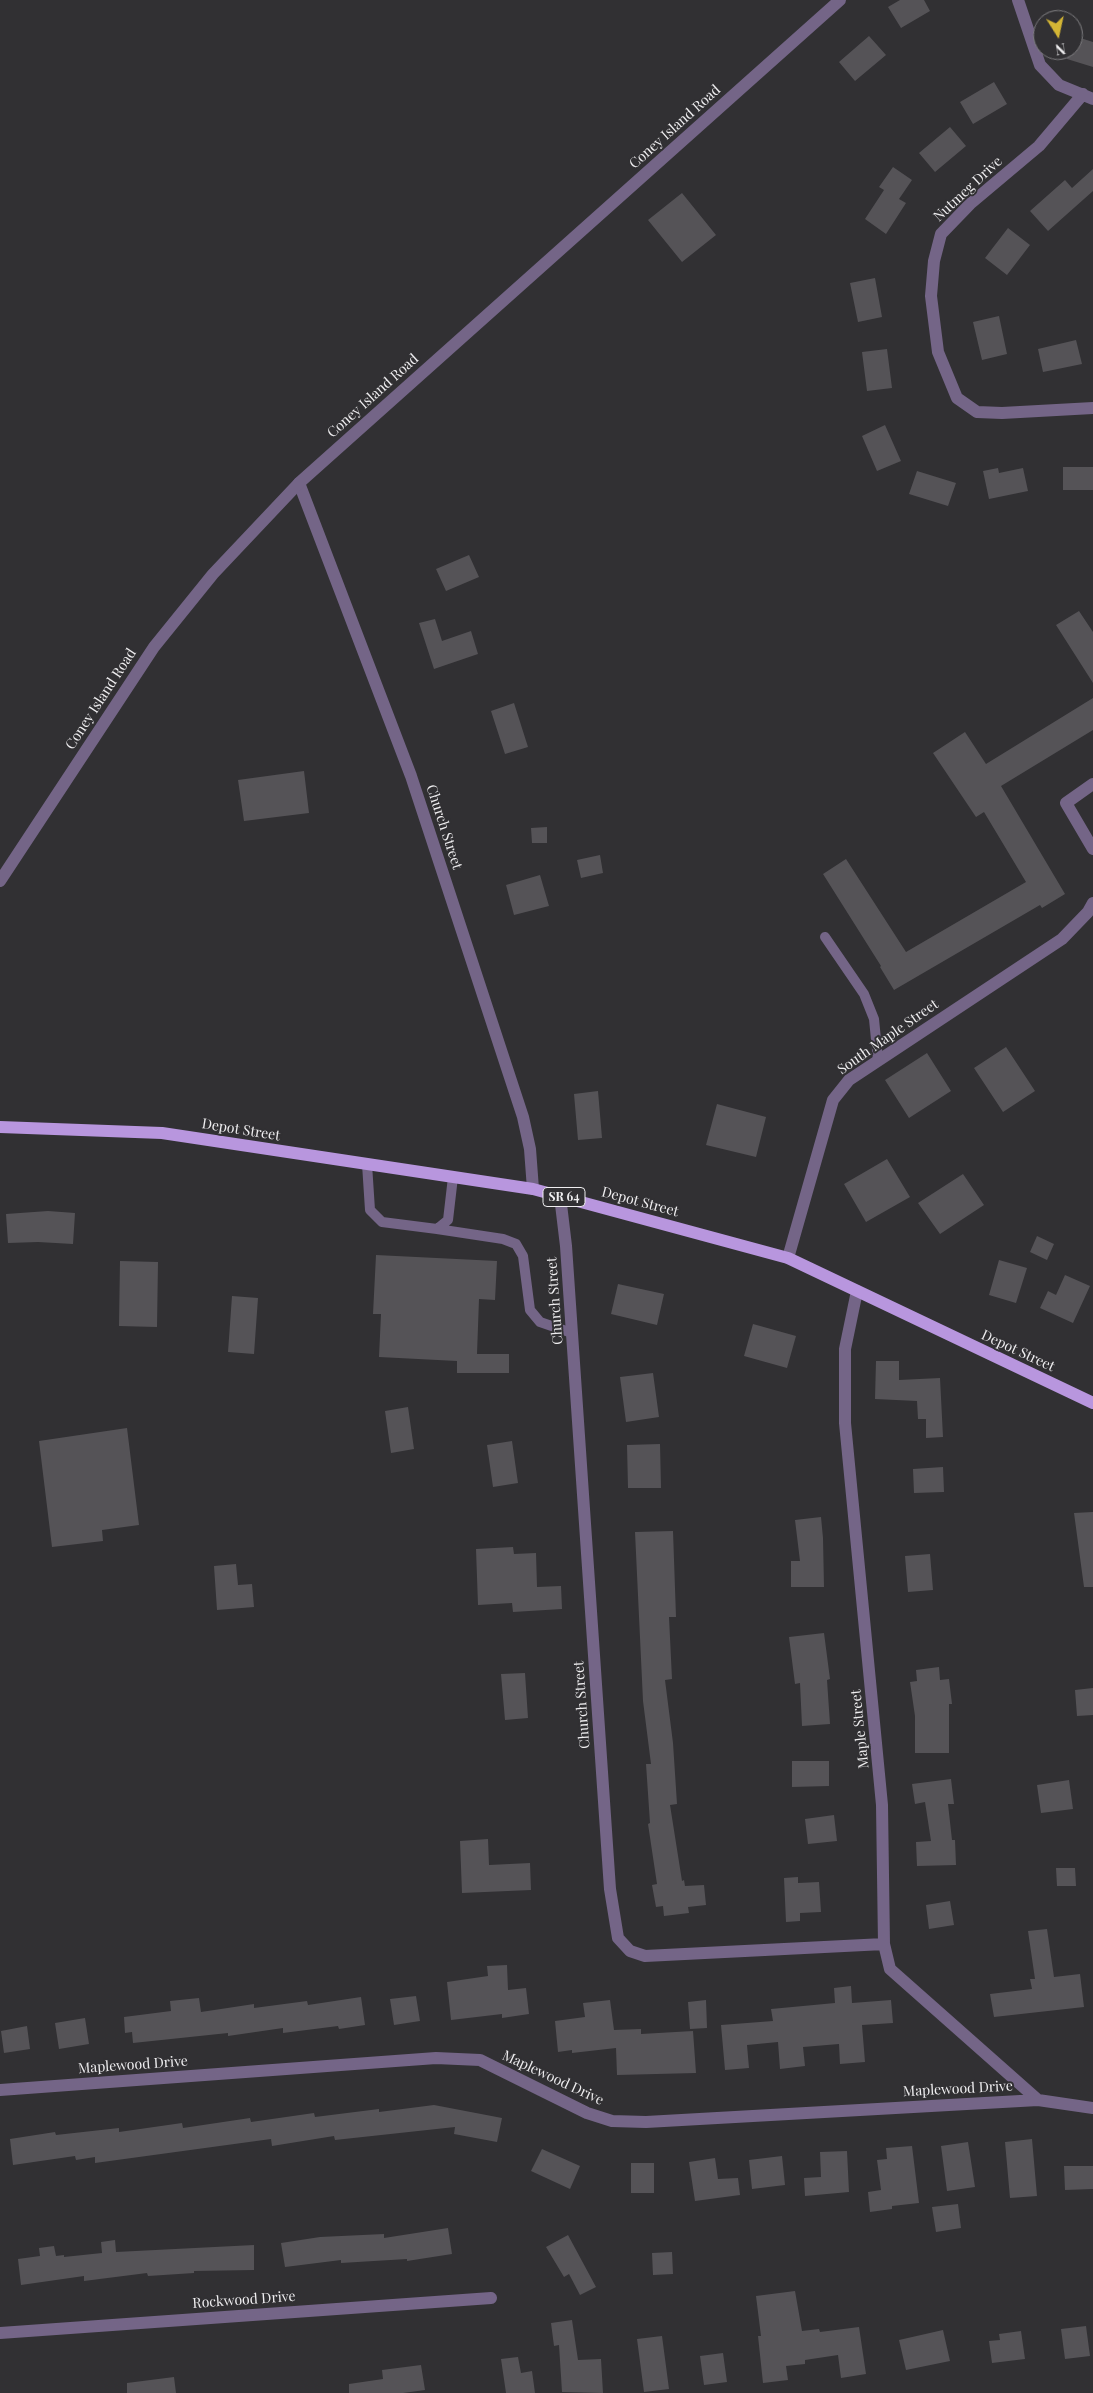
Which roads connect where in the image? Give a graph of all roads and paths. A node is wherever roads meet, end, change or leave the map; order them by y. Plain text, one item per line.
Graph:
1 (840, 0) edge
2 (1018, 0) edge
3 (1088, 97) edge
4 (1093, 408) edge
5 (299, 483) junction
6 (1093, 784) edge
7 (1093, 849) edge
8 (0, 880) edge
9 (1093, 903) edge
10 (825, 937) dead end
11 (878, 1060) junction
12 (0, 1127) edge
13 (367, 1164) junction
14 (453, 1177) junction
15 (533, 1189) junction
16 (560, 1196) junction
17 (437, 1229) junction
18 (788, 1258) junction
19 (857, 1291) junction
20 (572, 1333) junction
21 (1093, 1402) edge
22 (884, 1944) junction
23 (0, 2090) edge
24 (1038, 2100) junction
25 (1093, 2108) edge
26 (491, 2298) dead end
27 (0, 2333) edge

1 - 5 street, Coney Island Road
2 - 3 street
3 - 4 street, Nutmeg Drive
5 - 8 street, Coney Island Road
5 - 15 street, Church Street
6 - 7 street
9 - 11 street, South Maple Street
10 - 11 lane
11 - 18 street, South Maple Street
12 - 13 main road, Depot Street / SR 64
13 - 14 main road, Depot Street / SR 64
13 - 17 lane
14 - 15 main road, Depot Street / SR 64
14 - 17 lane
15 - 16 main road, Depot Street / SR 64
16 - 18 main road, Depot Street / SR 64
16 - 20 street, Church Street
17 - 20 lane
18 - 19 main road, Depot Street / SR 64
19 - 21 main road, Depot Street / SR 64
19 - 22 street, Maple Street
20 - 22 street, Church Street
22 - 24 street, Maple Street
23 - 24 street, Maplewood Drive
24 - 25 street, Maplewood Drive
26 - 27 street, Rockwood Drive

